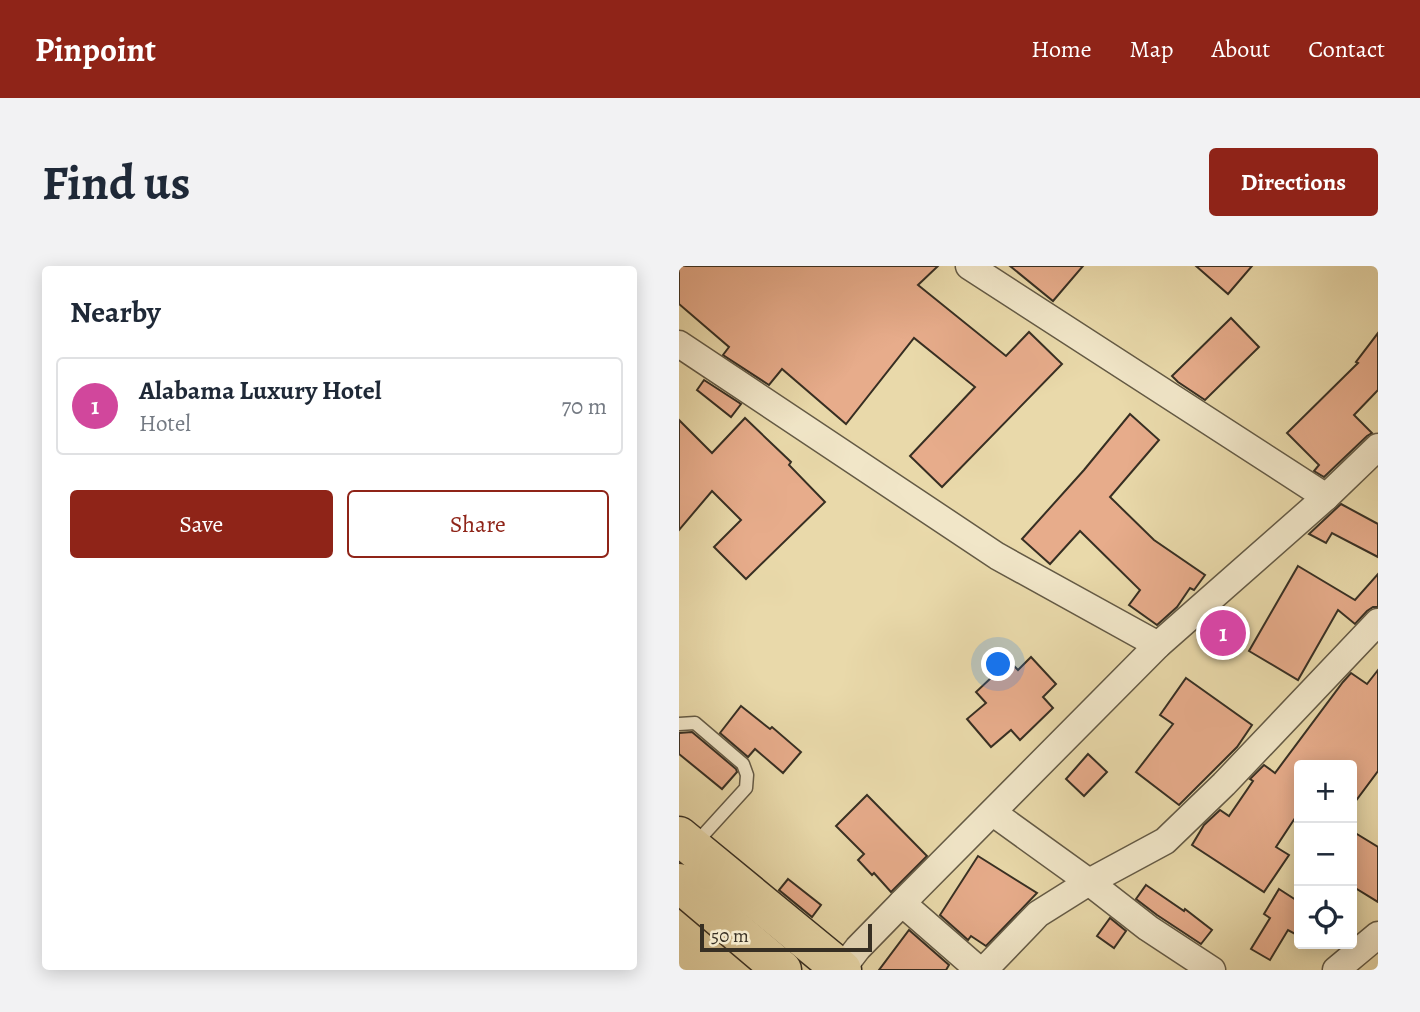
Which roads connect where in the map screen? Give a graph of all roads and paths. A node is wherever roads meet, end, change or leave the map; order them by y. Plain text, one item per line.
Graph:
1 (969, 266) edge
2 (679, 344) edge
3 (1378, 447) edge
4 (1326, 497) junction
5 (1378, 622) edge
6 (1158, 645) junction
7 (679, 724) edge
8 (996, 815) dead end
9 (685, 841) edge
10 (1089, 882) junction
11 (679, 883) edge
12 (902, 903) junction
13 (1378, 935) edge
14 (782, 970) edge
15 (841, 970) edge
16 (979, 970) edge
17 (984, 970) edge
18 (1212, 970) edge
19 (1336, 970) edge

1 - 4 street
2 - 6 street
3 - 4 street
4 - 6 street
5 - 10 street
6 - 12 street
7 - 9 lane
8 - 10 street
9 - 15 main road
10 - 17 street
10 - 18 street
11 - 14 main road
12 - 15 street
12 - 16 street
13 - 19 street

